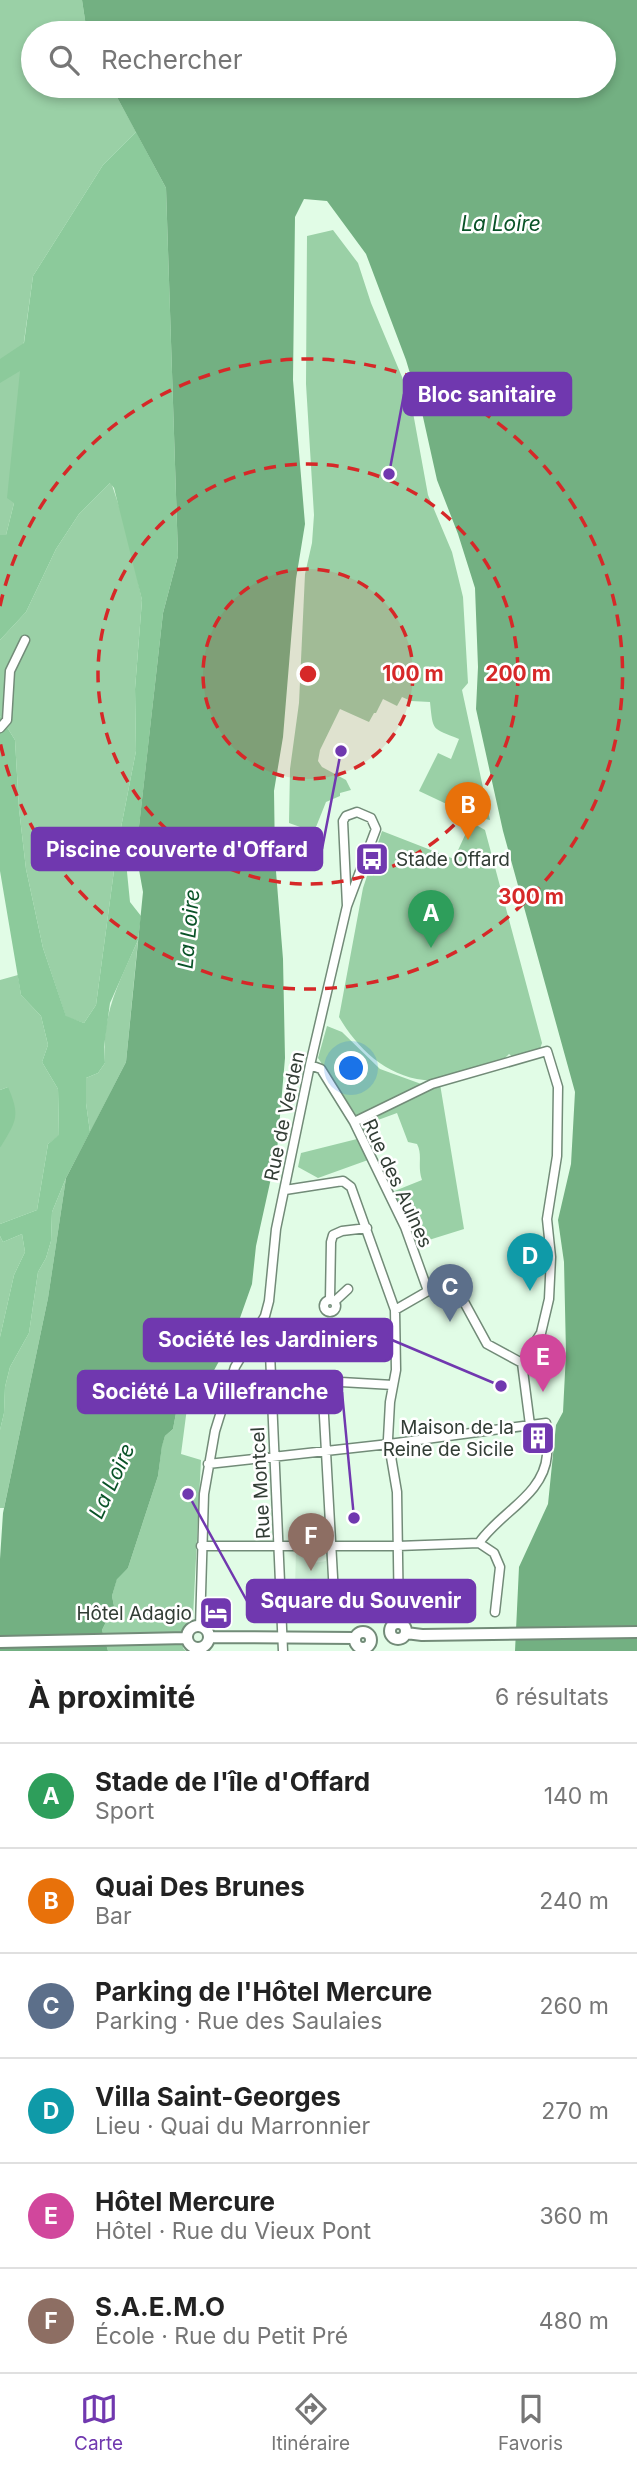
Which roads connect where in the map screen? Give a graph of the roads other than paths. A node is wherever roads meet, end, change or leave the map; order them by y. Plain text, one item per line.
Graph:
1 (24, 640) dead end
2 (0, 728) edge
3 (347, 905) junction
4 (310, 1065) junction
5 (354, 1122) junction
6 (285, 1190) junction
7 (366, 1228) junction
8 (348, 1289) dead end
9 (428, 1292) junction
10 (396, 1310) junction
11 (256, 1333) junction
12 (522, 1363) junction
13 (271, 1378) junction
14 (322, 1380) junction
15 (393, 1385) junction
16 (530, 1425) junction
17 (389, 1444) junction
18 (326, 1451) junction
19 (274, 1457) junction
20 (208, 1464) junction
21 (479, 1543) junction
22 (201, 1546) junction
23 (331, 1546) junction
24 (398, 1546) junction
25 (279, 1547) junction
26 (334, 1595) dead end
27 (495, 1612) dead end
28 (399, 1623) junction
29 (200, 1627) junction
30 (637, 1632) edge
31 (390, 1633) junction
32 (406, 1633) junction
33 (209, 1637) junction
34 (283, 1637) junction
35 (187, 1638) junction
36 (355, 1638) junction
37 (371, 1638) junction
38 (0, 1642) edge
39 (199, 1650) edge
40 (363, 1650) edge
41 (283, 1651) edge

1 - 2 street
3 - 3 street
3 - 4 street, Rue de Verden
4 - 5 street, Rue des Aulnes
4 - 6 street, Rue de Verden
5 - 9 street, Rue des Aulnes
5 - 12 street
6 - 7 street
6 - 11 street, Rue de Verden
7 - 8 street
7 - 10 street
9 - 10 street
9 - 12 street
10 - 15 street
11 - 13 street, Rue Montcel
11 - 20 street, Rue de Verden
12 - 16 street
13 - 14 street
13 - 19 street, Rue Montcel
14 - 15 street
14 - 18 street
15 - 17 street
16 - 17 street
16 - 21 street
17 - 18 street
17 - 24 street
18 - 19 street
18 - 23 street
19 - 20 street
19 - 25 street, Rue Montcel
20 - 22 street, Rue de Verden
21 - 24 street
21 - 27 street
22 - 25 street
22 - 29 street, Rue de Verden
23 - 24 street
23 - 25 street
23 - 26 street
24 - 28 street
25 - 34 street, Rue Montcel
28 - 31 main road
28 - 32 main road
29 - 33 main road
29 - 35 main road
30 - 32 main road
31 - 32 main road
31 - 37 main road
33 - 34 main road
33 - 39 main road
34 - 36 main road
34 - 41 street, Rue Montcel
35 - 38 main road
35 - 39 main road
36 - 37 main road
36 - 40 main road
37 - 40 main road

